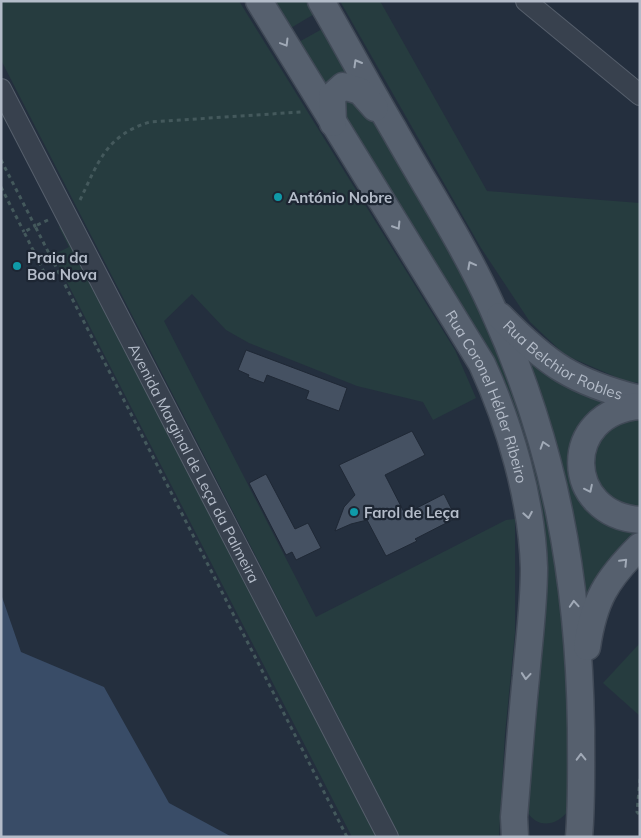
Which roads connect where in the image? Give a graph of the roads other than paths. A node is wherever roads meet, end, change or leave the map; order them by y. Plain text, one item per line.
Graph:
1 (259, 1) edge
2 (322, 1) edge
3 (526, 1) edge
4 (1, 89) edge
5 (640, 95) edge
6 (333, 123) junction
7 (393, 130) junction
8 (493, 308) junction
9 (640, 399) edge
10 (640, 406) edge
11 (640, 520) edge
12 (640, 546) edge
13 (580, 688) junction
14 (582, 806) junction
15 (515, 827) edge
16 (388, 837) edge
17 (532, 837) edge
18 (560, 837) edge
19 (579, 837) edge

1 -> 6 main road, Rua Coronel Hélder Ribeiro
7 -> 2 main road
3 - 5 street
4 - 16 street, Avenida Marginal de Leça da Palmeira
6 - 7 main road
6 -> 15 main road, Rua Coronel Hélder Ribeiro
8 -> 7 main road
8 - 9 main road, Rua Belchior Robles
13 -> 8 main road
10 -> 11 main road, Rua Belchior Robles
13 -> 12 main road
14 -> 13 main road
14 - 18 main road
14 - 19 main road
15 - 17 main road, Rua Coronel Hélder Ribeiro

